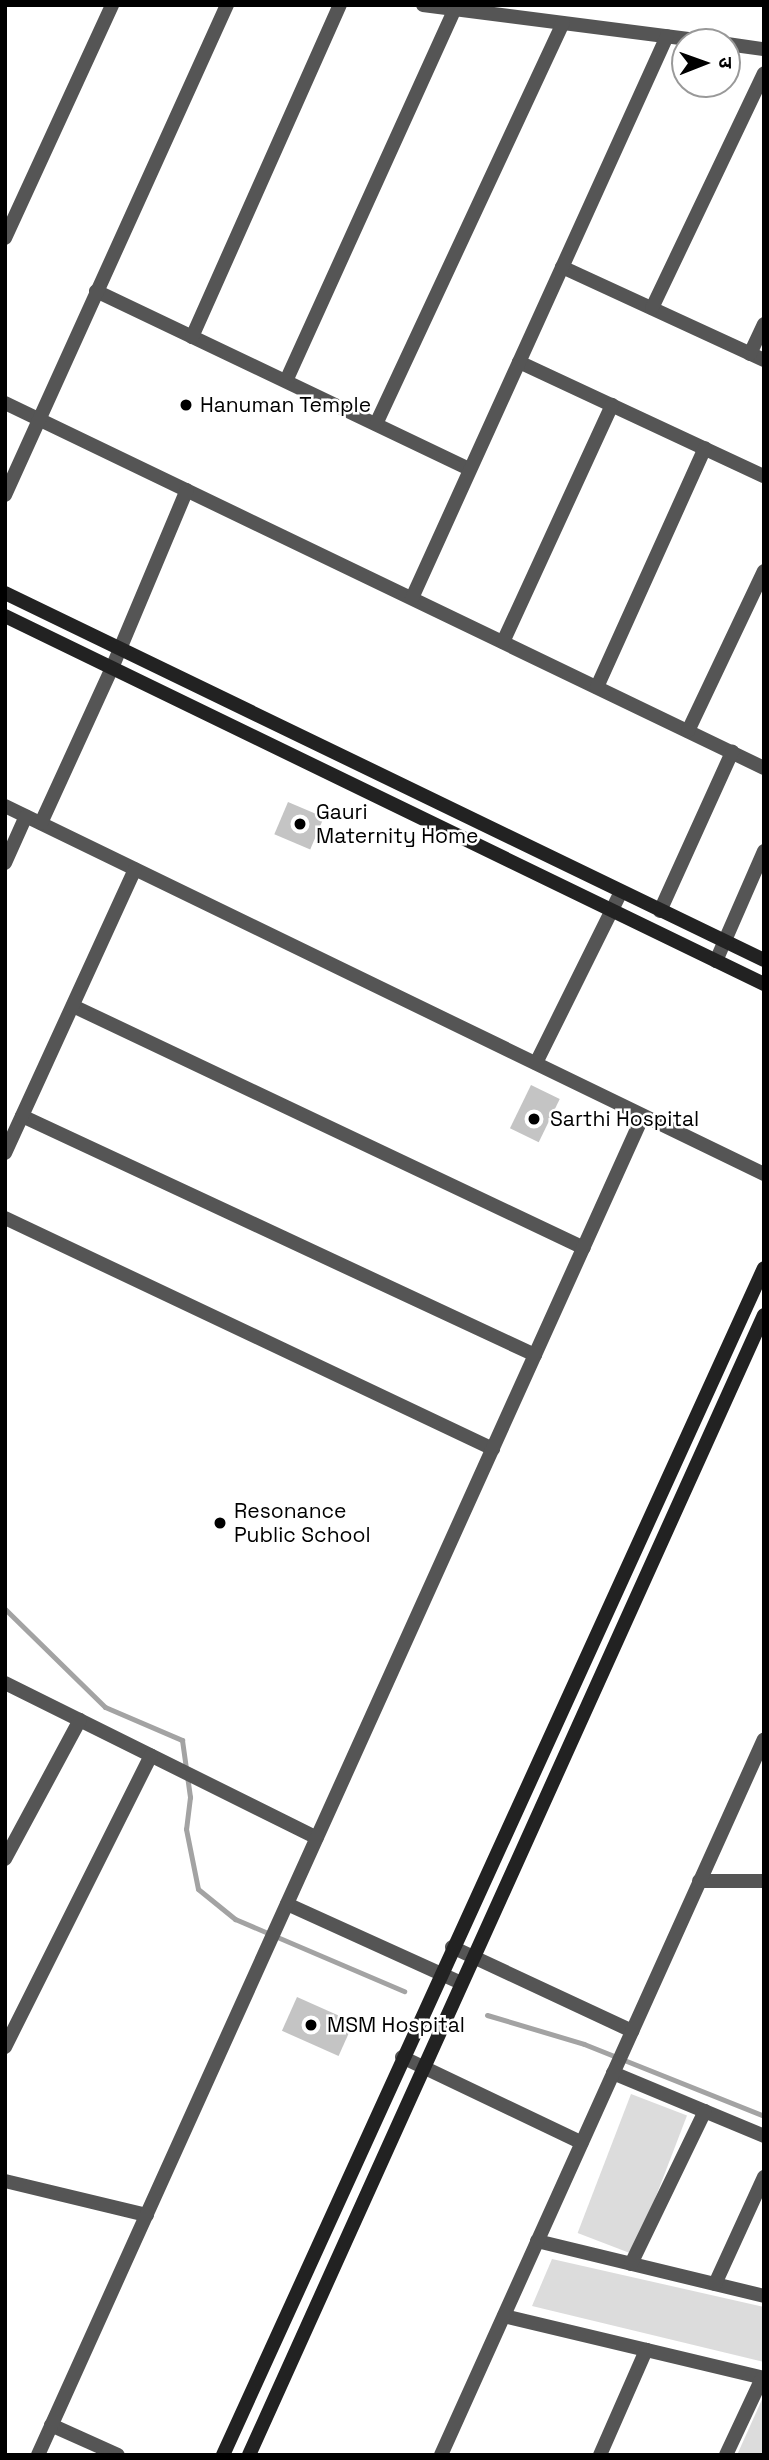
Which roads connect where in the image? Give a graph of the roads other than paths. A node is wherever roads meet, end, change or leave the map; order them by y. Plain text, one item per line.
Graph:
1 (112, 5) edge
2 (227, 5) edge
3 (340, 5) edge
4 (423, 5) edge
5 (455, 9) junction
6 (563, 23) junction
7 (667, 36) junction
8 (671, 37) edge
9 (741, 46) edge
10 (764, 49) edge
11 (764, 73) edge
12 (5, 238) edge
13 (562, 267) junction
14 (96, 291) junction
15 (652, 308) junction
16 (764, 324) edge
17 (192, 337) junction
18 (757, 357) edge
19 (519, 362) junction
20 (286, 381) junction
21 (5, 403) edge
22 (612, 405) junction
23 (38, 418) junction
24 (376, 424) junction
25 (705, 448) junction
26 (470, 469) junction
27 (764, 476) edge
28 (187, 490) junction
29 (5, 495) edge
30 (764, 571) edge
31 (5, 593) edge
32 (412, 598) junction
33 (5, 617) edge
34 (503, 642) junction
35 (120, 649) junction
36 (112, 668) junction
37 (597, 687) junction
38 (688, 732) junction
39 (732, 752) junction
40 (764, 768) edge
41 (5, 806) edge
42 (26, 816) junction
43 (41, 823) junction
44 (764, 850) edge
45 (5, 863) edge
46 (135, 869) junction
47 (621, 892) junction
48 (611, 911) junction
49 (660, 911) junction
50 (725, 941) junction
51 (764, 960) edge
52 (716, 961) junction
53 (764, 984) edge
54 (72, 1006) junction
55 (536, 1063) junction
56 (22, 1116) junction
57 (643, 1116) junction
58 (5, 1153) edge
59 (764, 1174) edge
60 (5, 1218) edge
61 (583, 1248) junction
62 (764, 1268) edge
63 (764, 1315) edge
64 (536, 1355) junction
65 (493, 1449) junction
66 (5, 1683) edge
67 (80, 1720) junction
68 (764, 1739) edge
69 (151, 1756) junction
70 (317, 1838) junction
71 (5, 1859) edge
72 (699, 1881) junction
73 (764, 1881) edge
74 (287, 1904) junction
75 (452, 1947) junction
76 (473, 1957) junction
77 (440, 1973) junction
78 (461, 1983) junction
79 (632, 2031) junction
80 (5, 2047) edge
81 (402, 2057) junction
82 (618, 2063) junction
83 (424, 2067) junction
84 (705, 2111) junction
85 (764, 2136) edge
86 (582, 2143) junction
87 (764, 2177) edge
88 (5, 2181) edge
89 (147, 2214) junction
90 (537, 2241) junction
91 (631, 2264) junction
92 (715, 2284) junction
93 (764, 2296) edge
94 (504, 2316) junction
95 (646, 2350) junction
96 (763, 2378) edge
97 (51, 2426) junction
98 (38, 2455) edge
99 (117, 2455) edge
100 (223, 2455) edge
101 (249, 2455) edge
102 (442, 2455) edge
103 (600, 2455) edge
104 (726, 2455) edge

1 - 12 street
2 - 14 street
3 - 17 street
4 - 5 street
5 - 6 street
5 - 20 street
6 - 7 street
6 - 24 street
7 - 8 street
7 - 13 street
9 - 10 street
11 - 15 street
13 - 15 street
13 - 19 street
14 - 17 street
14 - 23 street
15 - 18 street
16 - 18 street
17 - 20 street
19 - 22 street
19 - 26 street
20 - 24 street
21 - 23 street
22 - 25 street
22 - 34 street
23 - 28 street
23 - 29 street
24 - 26 street
25 - 27 street
25 - 37 street
26 - 32 street
28 - 32 street
28 - 35 street
30 - 38 street
31 - 35 street
32 - 34 street
33 - 36 street
34 - 37 street
35 - 36 street
35 - 47 street
36 - 43 street
36 - 48 street
37 - 38 street
38 - 39 street
39 - 40 street
39 - 49 street
41 - 42 street
42 - 43 street
42 - 45 street
43 - 46 street
44 - 50 street
46 - 54 street
46 - 55 street
47 - 48 street
47 - 49 street
48 - 52 street
48 - 55 street
49 - 50 street
50 - 51 street
50 - 52 street
52 - 53 street
54 - 56 street
54 - 61 street
55 - 57 street
56 - 58 street
56 - 64 street
57 - 59 street
57 - 61 street
60 - 65 street
61 - 64 street
62 - 75 street
63 - 76 street
64 - 65 street
65 - 70 street
66 - 67 street
67 - 69 street
67 - 71 street
68 - 72 street
69 - 70 street
69 - 80 street
70 - 74 street
72 - 73 street
72 - 79 street
74 - 77 street
74 - 89 street
75 - 76 street
75 - 77 street
76 - 78 street
76 - 79 street
77 - 78 street
77 - 81 street
78 - 83 street
79 - 82 street
81 - 83 street
81 - 100 street
82 - 84 street
82 - 86 street
83 - 86 street
83 - 101 street
84 - 85 street
84 - 91 street
86 - 90 street
87 - 92 street
88 - 89 street
89 - 97 street
90 - 91 street
90 - 94 street
91 - 92 street
92 - 93 street
94 - 95 street
94 - 102 street
95 - 96 street
95 - 103 street
96 - 104 street
97 - 98 street
97 - 99 street

